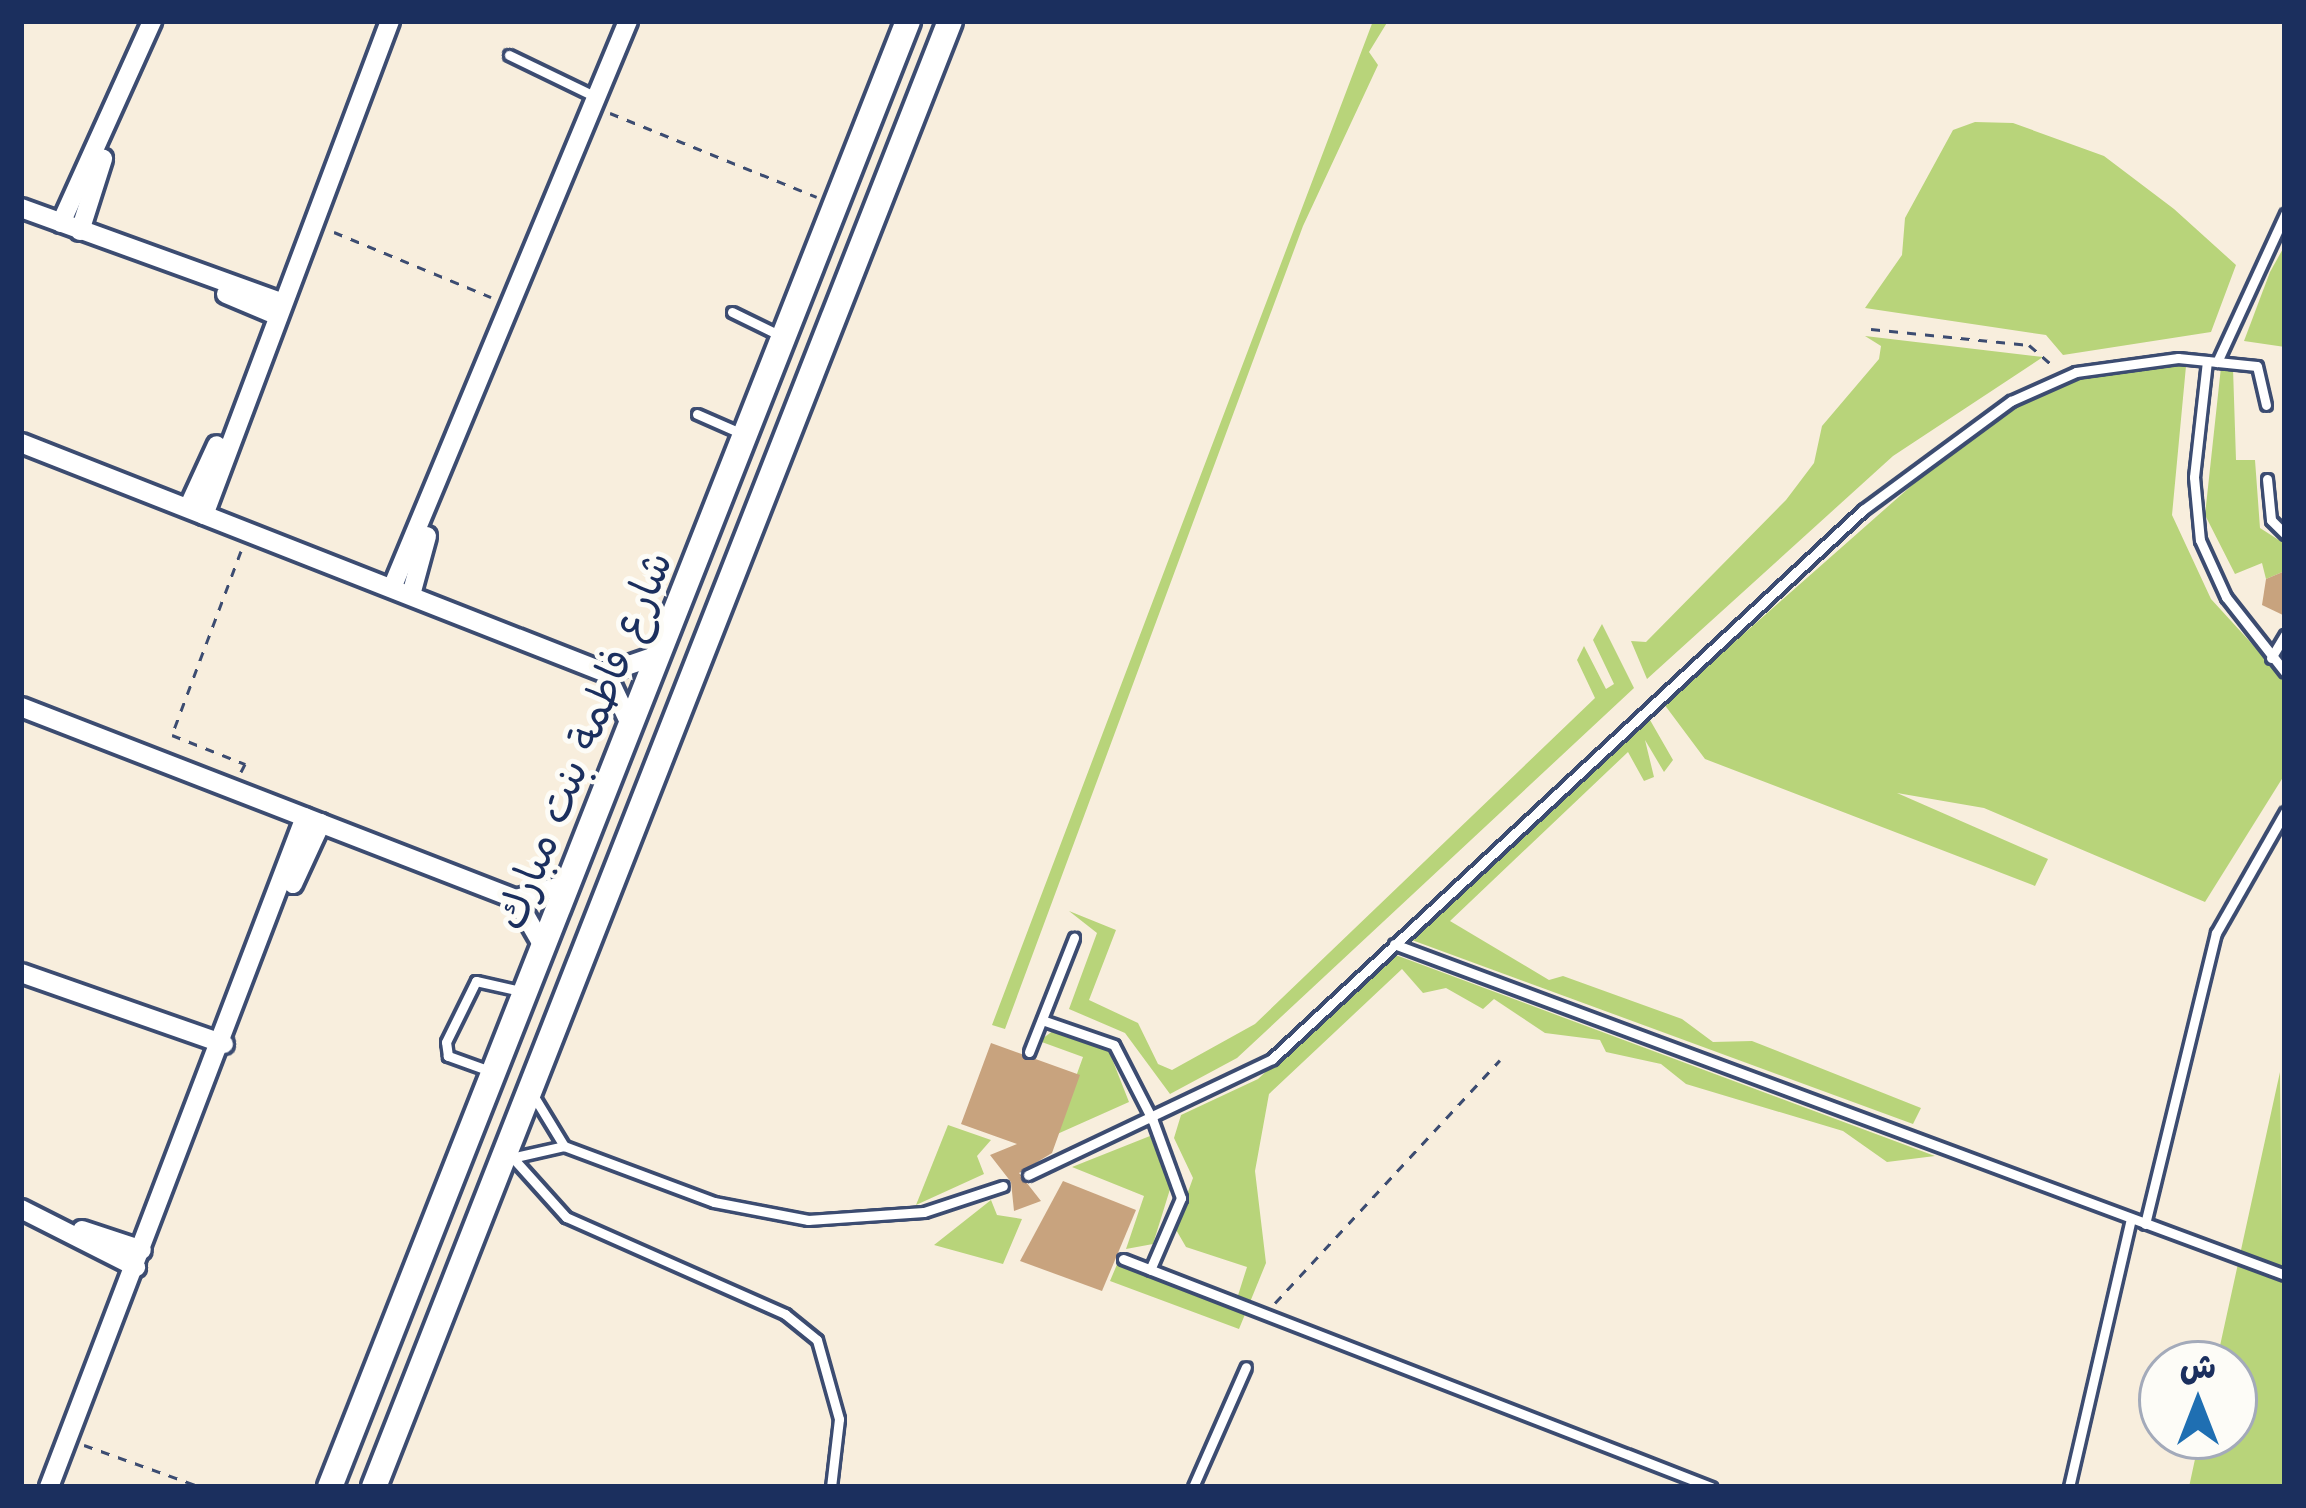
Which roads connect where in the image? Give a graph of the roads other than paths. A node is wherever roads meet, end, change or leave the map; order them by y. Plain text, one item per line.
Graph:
1 (152, 21) edge
2 (391, 21) edge
3 (628, 21) edge
4 (908, 21) edge
5 (950, 21) edge
6 (509, 55) dead end
7 (598, 98) junction
8 (21, 208) edge
9 (2285, 214) edge
10 (70, 227) junction
11 (279, 308) junction
12 (732, 312) dead end
13 (783, 337) junction
14 (2212, 362) junction
15 (2266, 405) dead end
16 (697, 414) dead end
17 (745, 435) junction
18 (21, 443) edge
19 (2267, 479) dead end
20 (196, 512) junction
21 (2285, 534) edge
22 (401, 592) junction
23 (2285, 635) edge
24 (658, 655) junction
25 (2271, 658) junction
26 (606, 673) junction
27 (2285, 673) edge
28 (21, 707) edge
29 (630, 724) junction
30 (2285, 812) edge
31 (313, 820) junction
32 (567, 884) junction
33 (516, 899) junction
34 (1075, 938) dead end
35 (1394, 944) junction
36 (543, 946) junction
37 (21, 973) edge
38 (525, 993) junction
39 (1042, 1019) junction
40 (220, 1051) junction
41 (1029, 1052) dead end
42 (494, 1072) junction
43 (530, 1087) junction
44 (1153, 1121) junction
45 (564, 1146) junction
46 (507, 1161) junction
47 (1028, 1175) dead end
48 (1003, 1186) dead end
49 (21, 1209) edge
50 (2131, 1219) junction
51 (2145, 1224) junction
52 (139, 1258) junction
53 (1123, 1259) dead end
54 (1150, 1270) junction
55 (2285, 1275) edge
56 (1246, 1367) dead end
57 (49, 1487) edge
58 (330, 1487) edge
59 (374, 1487) edge
60 (831, 1487) edge
61 (1193, 1487) edge
62 (1711, 1487) edge
63 (2069, 1487) edge

1 - 10 street
2 - 11 street
3 - 7 street
4 - 13 street, شارع فاطمة بنت مبارك
5 - 43 street, شارع فاطمة بنت مبارك
6 - 7 lane
7 - 22 street
8 - 10 street
9 - 14 lane
10 - 11 street
11 - 20 street
12 - 13 lane
13 - 17 street, شارع فاطمة بنت مبارك
14 - 15 lane
14 - 25 lane
14 - 35 lane
16 - 17 lane
17 - 24 street, شارع فاطمة بنت مبارك
18 - 20 street
19 - 21 lane
20 - 22 street
22 - 26 street
23 - 25 lane
24 - 26 street
24 - 29 street, شارع فاطمة بنت مبارك
25 - 27 lane
26 - 29 street
28 - 31 street
29 - 32 street, شارع فاطمة بنت مبارك
30 - 51 lane
31 - 33 street
31 - 40 street
32 - 33 street
32 - 36 street, شارع فاطمة بنت مبارك
33 - 36 street
34 - 39 lane
35 - 44 lane
35 - 50 lane
36 - 38 street, شارع فاطمة بنت مبارك
37 - 40 street
38 - 42 street, شارع فاطمة بنت مبارك
38 - 42 lane
39 - 41 lane
39 - 44 lane
40 - 52 street
42 - 58 street, شارع فاطمة بنت مبارك
43 - 45 lane
43 - 46 street, شارع فاطمة بنت مبارك
44 - 47 lane
44 - 54 lane
45 - 46 lane
45 - 48 lane
46 - 59 street, شارع فاطمة بنت مبارك
46 - 60 lane
49 - 52 street
50 - 51 lane
50 - 63 lane
51 - 55 lane
52 - 57 street
53 - 54 lane
54 - 62 lane
56 - 61 lane

